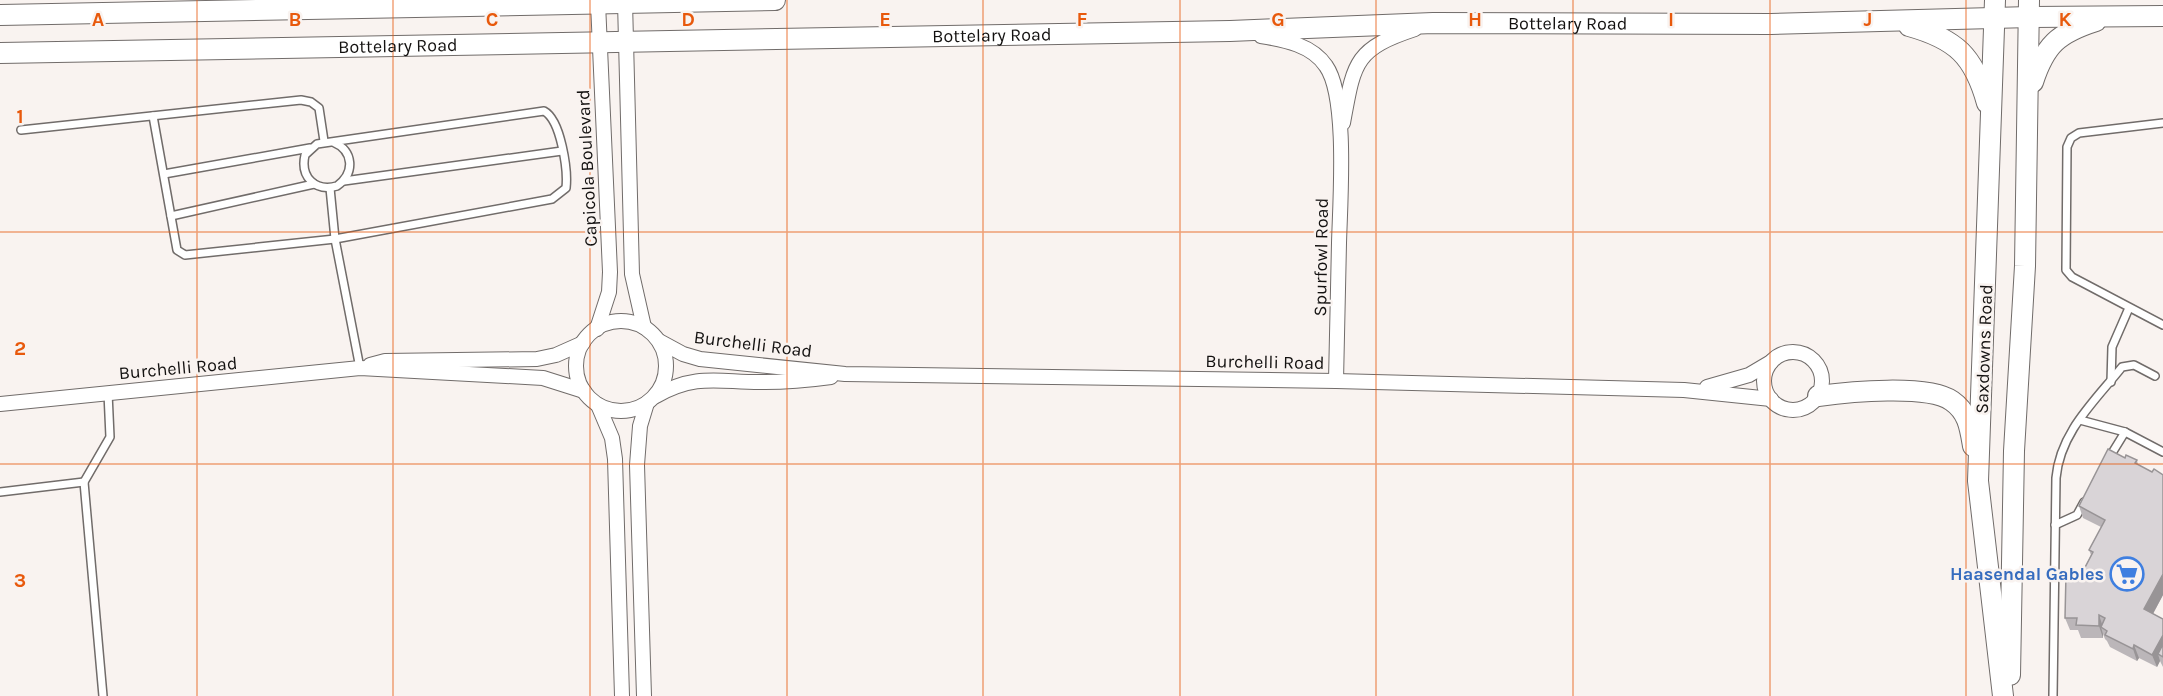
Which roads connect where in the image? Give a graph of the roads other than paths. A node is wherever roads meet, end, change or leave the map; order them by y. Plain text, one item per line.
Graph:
1 (775, 0) edge
2 (625, 2) junction
3 (598, 3) junction
4 (360, 5) edge
5 (2030, 8) edge
6 (1995, 9) edge
7 (0, 15) edge
8 (2112, 16) junction
9 (2163, 16) edge
10 (1894, 22) junction
11 (1433, 23) junction
12 (1230, 31) junction
13 (627, 40) junction
14 (599, 41) junction
15 (0, 52) edge
16 (2028, 99) junction
17 (153, 116) junction
18 (1992, 120) junction
19 (2163, 123) edge
20 (21, 130) dead end
21 (1341, 134) junction
22 (324, 141) junction
23 (333, 142) junction
24 (310, 148) junction
25 (562, 151) junction
26 (164, 174) junction
27 (344, 181) junction
28 (314, 184) junction
29 (330, 188) junction
30 (171, 216) junction
31 (335, 239) junction
32 (2129, 308) junction
33 (2163, 325) edge
34 (644, 327) junction
35 (597, 329) junction
36 (659, 341) junction
37 (583, 343) junction
38 (1771, 362) junction
39 (360, 368) junction
40 (845, 374) junction
41 (2155, 376) dead end
42 (1336, 381) junction
43 (2111, 382) junction
44 (1684, 390) junction
45 (584, 391) junction
46 (108, 393) junction
47 (1818, 396) junction
48 (1771, 399) junction
49 (651, 400) junction
50 (0, 404) edge
51 (598, 405) junction
52 (2080, 420) junction
53 (2125, 432) junction
54 (2163, 452) edge
55 (2106, 463) edge
56 (84, 482) junction
57 (1978, 482) junction
58 (0, 492) edge
59 (2089, 494) edge
60 (2055, 525) junction
61 (103, 696) edge
62 (622, 696) edge
63 (644, 696) edge
64 (2005, 696) edge
65 (2053, 696) edge

1 - 2 main road, Bottelary Road
2 - 3 main road, Bottelary Road
2 - 13 street
3 - 4 main road, Bottelary Road
3 - 14 street, Capicola Boulevard
4 - 7 main road, Bottelary Road
5 - 6 main road, Bottelary Road
5 - 8 main road, Bottelary Road
5 - 16 main road, Saxdowns Road
6 - 10 main road, Bottelary Road
6 - 18 main road, Saxdowns Road
8 - 9 main road, Bottelary Road
8 - 16 main road
10 - 11 main road, Bottelary Road
10 - 18 main road
11 - 12 main road, Bottelary Road
11 - 21 street, Spurfowl Road
12 - 13 main road, Bottelary Road
12 - 21 street, Spurfowl Road
13 - 14 main road, Bottelary Road
13 - 34 street
14 - 15 main road, Bottelary Road
14 - 35 street, Capicola Boulevard
16 - 64 main road, Saxdowns Road
17 - 20 lane
17 - 22 lane
17 - 26 lane
18 - 57 main road, Saxdowns Road
19 - 32 lane
21 - 42 street, Spurfowl Road
22 - 23 lane
22 - 24 lane
23 - 25 lane
23 - 27 lane
24 - 26 lane
24 - 28 lane
25 - 27 lane
25 - 31 lane
26 - 30 lane
27 - 29 lane
28 - 29 lane
28 - 30 lane
29 - 31 lane
30 - 31 lane
31 - 39 lane
32 - 33 lane
32 - 43 lane
34 - 35 street
34 - 36 street
35 - 37 street
36 - 40 street, Burchelli Road
36 - 49 street
37 - 39 street, Burchelli Road
37 - 45 street
38 - 44 street, Burchelli Road
38 - 47 street
38 - 48 street
39 - 45 street, Burchelli Road
39 - 46 street, Burchelli Road
40 - 42 street, Burchelli Road
40 - 49 street, Burchelli Road
41 - 43 lane
42 - 44 street, Burchelli Road
43 - 52 lane
44 - 48 street, Burchelli Road
45 - 51 street
46 - 50 street, Burchelli Road
46 - 56 lane
47 - 48 street
47 - 57 main road
49 - 51 street
49 - 63 street
51 - 62 street
52 - 53 lane
52 - 60 lane
53 - 54 lane
53 - 55 lane
56 - 58 lane
56 - 61 lane
57 - 64 main road, Saxdowns Road
59 - 60 lane
60 - 65 lane

